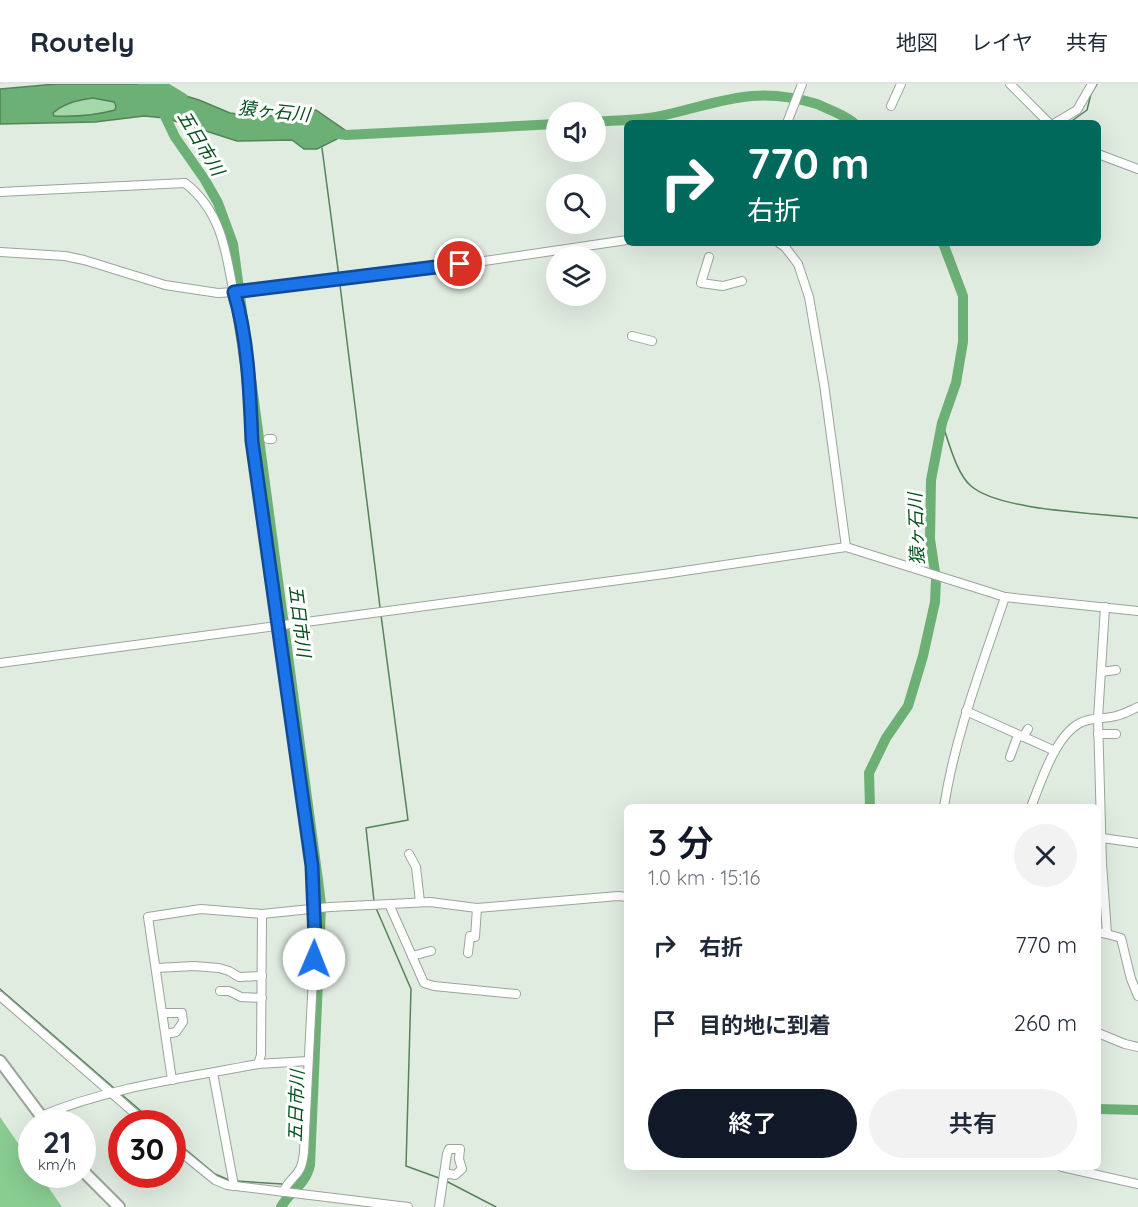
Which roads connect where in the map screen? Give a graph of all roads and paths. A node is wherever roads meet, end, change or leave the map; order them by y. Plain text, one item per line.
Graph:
1 (802, 84) edge
2 (901, 84) edge
3 (1010, 84) edge
4 (1092, 84) edge
5 (891, 106) dead end
6 (788, 120) edge
7 (1046, 120) edge
8 (1060, 120) edge
9 (1101, 155) edge
10 (1137, 168) edge
11 (0, 192) edge
12 (624, 240) edge
13 (784, 246) edge
14 (0, 252) edge
15 (709, 257) dead end
16 (742, 281) dead end
17 (235, 292) junction
18 (632, 336) dead end
19 (652, 341) dead end
20 (846, 547) junction
21 (1005, 597) junction
22 (1105, 607) junction
23 (1138, 611) edge
24 (277, 625) junction
25 (0, 663) edge
26 (1116, 670) dead end
27 (1101, 672) junction
28 (1138, 707) edge
29 (966, 711) junction
30 (1098, 718) junction
31 (1028, 729) dead end
32 (1098, 734) junction
33 (1116, 734) dead end
34 (1020, 736) junction
35 (1055, 751) junction
36 (1010, 756) dead end
37 (945, 804) edge
38 (1032, 804) edge
39 (1101, 804) edge
40 (1101, 812) edge
41 (1102, 838) junction
42 (1138, 843) edge
43 (1101, 850) edge
44 (409, 854) dead end
45 (1101, 873) edge
46 (624, 897) edge
47 (420, 902) junction
48 (389, 904) junction
49 (477, 908) junction
50 (315, 909) junction
51 (262, 914) junction
52 (1101, 933) edge
53 (1107, 934) junction
54 (430, 951) dead end
55 (468, 953) dead end
56 (412, 956) junction
57 (156, 968) junction
58 (262, 975) junction
59 (220, 991) dead end
60 (516, 994) dead end
61 (0, 996) edge
62 (1138, 996) edge
63 (262, 998) junction
64 (162, 1013) junction
65 (166, 1034) junction
66 (1101, 1034) edge
67 (1138, 1047) edge
68 (0, 1061) edge
69 (308, 1061) junction
70 (258, 1064) junction
71 (213, 1073) junction
72 (172, 1080) junction
73 (111, 1093) junction
74 (37, 1110) edge
75 (59, 1110) edge
76 (131, 1110) edge
77 (186, 1157) edge
78 (1075, 1170) edge
79 (444, 1173) dead end
80 (96, 1184) edge
81 (1138, 1184) edge
82 (234, 1186) junction
83 (285, 1192) junction
84 (119, 1207) edge
85 (408, 1207) edge
86 (439, 1207) edge

1 - 6 street
2 - 5 street
3 - 7 street
4 - 8 street
9 - 10 street
11 - 17 street
12 - 17 street
13 - 20 street
14 - 17 street
15 - 16 street
17 - 24 street
18 - 19 street
20 - 21 street
20 - 24 street
21 - 22 street
21 - 29 street
22 - 23 street
22 - 27 street
24 - 25 street
24 - 50 street
26 - 27 street
27 - 30 street
28 - 30 street
29 - 34 street
29 - 37 street
30 - 32 street
30 - 35 street
31 - 34 street
32 - 33 street
32 - 39 street
34 - 35 street
34 - 36 street
35 - 38 street
40 - 41 street
41 - 42 street
41 - 43 street
44 - 47 street
45 - 53 street
46 - 49 street
47 - 48 street
47 - 49 street
48 - 50 street
48 - 56 street
49 - 55 street
50 - 51 street
50 - 69 street
51 - 57 street
51 - 58 street
52 - 53 street
53 - 62 street
54 - 56 street
56 - 60 street
57 - 58 street
57 - 64 street
58 - 63 street
59 - 63 street
61 - 73 street
63 - 70 street
64 - 65 street
64 - 65 street
65 - 72 street
66 - 67 street
68 - 74 highway
69 - 70 street
69 - 83 street
70 - 71 street
71 - 72 street
71 - 82 street
72 - 73 street
73 - 75 street
73 - 76 street
77 - 82 street
78 - 81 street
79 - 86 street
80 - 84 highway
82 - 83 street
83 - 85 street

